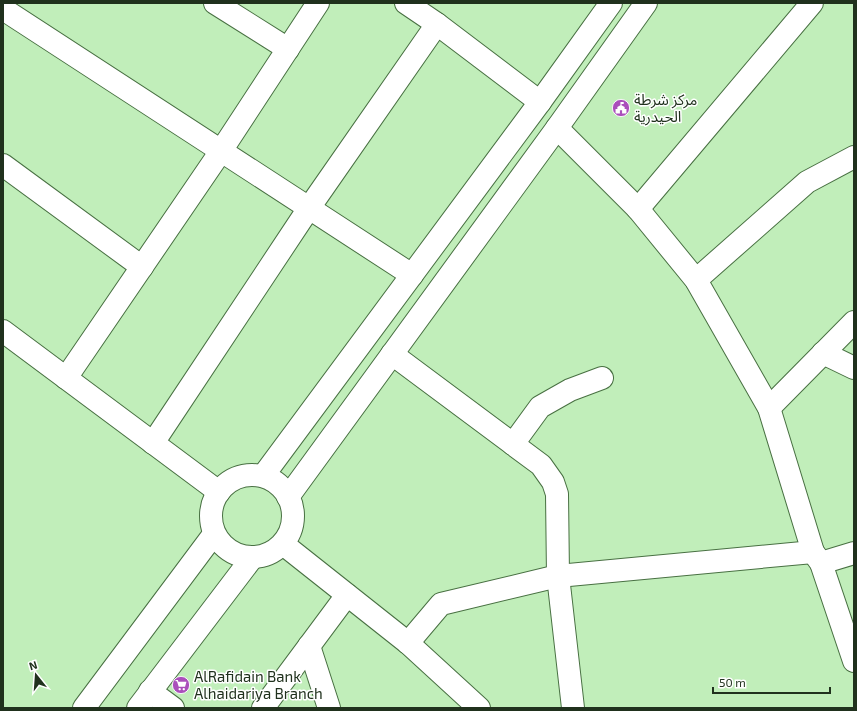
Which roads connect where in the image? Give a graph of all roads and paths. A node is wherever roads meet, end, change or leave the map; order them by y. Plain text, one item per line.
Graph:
1 (215, 3) edge
2 (318, 3) edge
3 (406, 3) edge
4 (611, 3) edge
5 (646, 3) edge
6 (812, 3) edge
7 (3, 9) edge
8 (437, 24) junction
9 (288, 49) junction
10 (540, 102) junction
11 (557, 128) junction
12 (221, 151) junction
13 (854, 156) edge
14 (3, 166) edge
15 (310, 208) junction
16 (638, 209) junction
17 (142, 267) junction
18 (412, 275) junction
19 (696, 280) junction
20 (854, 322) edge
21 (3, 331) edge
22 (823, 353) junction
23 (392, 354) junction
24 (854, 368) edge
25 (66, 378) junction
26 (602, 378) dead end
27 (769, 408) junction
28 (153, 443) junction
29 (513, 444) junction
30 (263, 476) junction
31 (219, 492) junction
32 (288, 497) junction
33 (214, 534) junction
34 (283, 544) junction
35 (854, 553) edge
36 (817, 557) junction
37 (252, 558) junction
38 (558, 576) junction
39 (347, 595) junction
40 (408, 643) junction
41 (309, 646) junction
42 (854, 662) edge
43 (144, 700) edge
44 (84, 708) edge
45 (173, 708) edge
46 (263, 708) edge
47 (330, 708) edge
48 (479, 708) edge
49 (573, 708) edge

1 - 9 street
2 - 9 street
3 - 8 street
4 - 10 street
5 - 11 street
6 - 16 street
7 - 12 street
8 - 10 street
8 - 15 street
9 - 12 street
10 - 18 street
11 - 16 street
11 - 23 street
12 - 15 street
12 - 17 street
13 - 19 street
14 - 17 street
15 - 18 street
15 - 28 street
16 - 19 street
17 - 25 street
18 - 30 street
19 - 27 street
20 - 22 street
21 - 25 street
22 - 24 street
22 - 27 street
23 - 29 street
23 - 32 street
25 - 28 street
26 - 29 street
27 - 36 street
28 - 31 street
29 - 38 street
30 - 31 street
30 - 32 street
31 - 33 street
32 - 34 street
33 - 37 street
33 - 44 street
34 - 37 street
34 - 39 street
35 - 36 street
36 - 38 street
36 - 42 street
37 - 43 street
38 - 40 street
38 - 49 street
39 - 40 street
39 - 41 street
40 - 48 street
41 - 46 street
41 - 47 street
43 - 45 street

